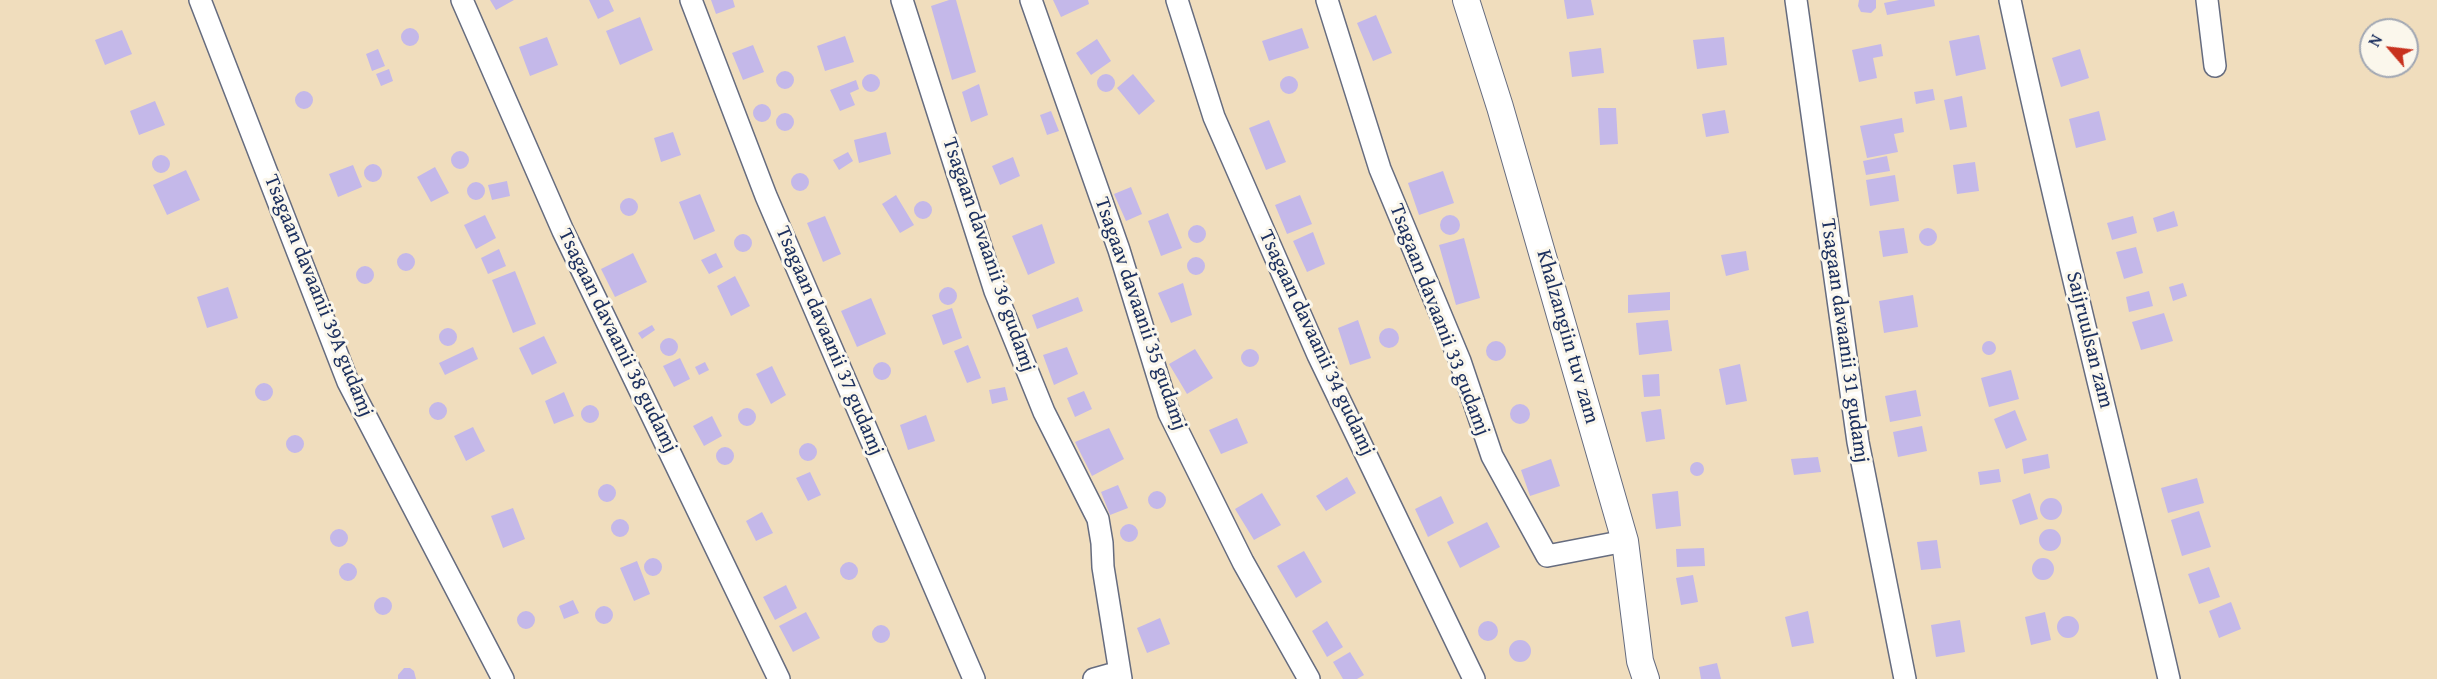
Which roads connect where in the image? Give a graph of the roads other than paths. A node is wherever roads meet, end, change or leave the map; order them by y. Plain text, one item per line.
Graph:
1 (200, 0) edge
2 (462, 0) edge
3 (691, 0) edge
4 (902, 0) edge
5 (1031, 0) edge
6 (1177, 0) edge
7 (1327, 0) edge
8 (1466, 0) edge
9 (1796, 0) edge
10 (2010, 0) edge
11 (2207, 0) edge
12 (2215, 66) dead end
13 (1625, 541) junction
14 (1120, 675) edge
15 (503, 679) edge
16 (779, 679) edge
17 (974, 679) edge
18 (1094, 679) edge
19 (1309, 679) edge
20 (1474, 679) edge
21 (1646, 679) edge
22 (1905, 679) edge
23 (2169, 679) edge

1 - 15 street, Tsagaan davaanii 39A gudamj
2 - 16 street, Tsagaan davaanii 38 gudamj
3 - 17 street, Tsagaan davaanii 37 gudamj
4 - 14 street, Tsagaan davaanii 36 gudamj
5 - 19 street, Tsagaav davaanii 35 gudamj
6 - 20 street, Tsagaan davaanii 34 gudamj
7 - 13 street, Tsagaan davaanii 33 gudamj
8 - 13 street, Khalzangiin tuv zam
9 - 22 street, Tsagaan davaanii 31 gudamj
10 - 23 street, Saijruulsan zam
11 - 12 street
13 - 21 street, Khalzangiin tuv zam
14 - 18 street

